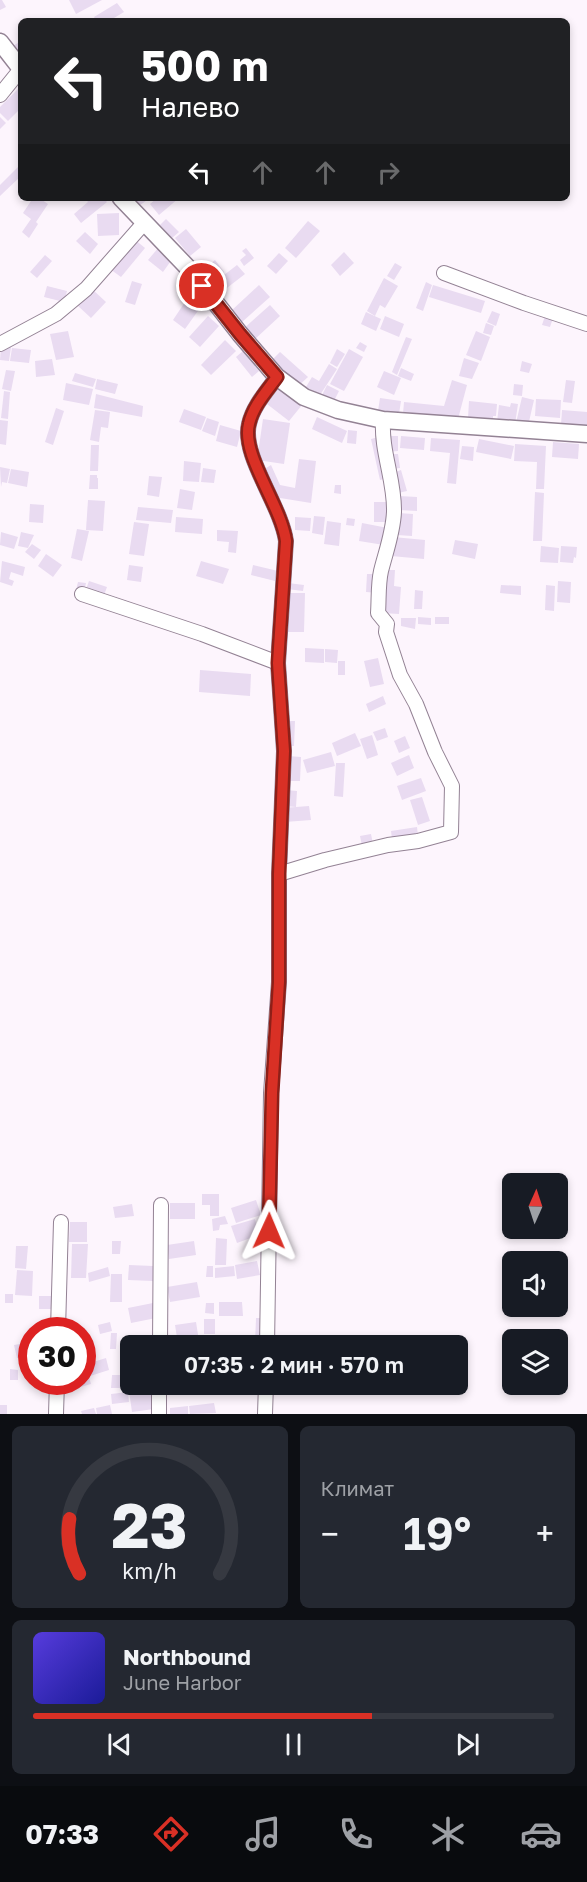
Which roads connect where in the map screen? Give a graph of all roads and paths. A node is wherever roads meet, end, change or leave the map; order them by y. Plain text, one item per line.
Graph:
1 (0, 42) edge
2 (18, 65) edge
3 (18, 73) edge
4 (0, 95) edge
5 (124, 201) edge
6 (144, 223) junction
7 (444, 273) dead end
8 (587, 324) edge
9 (0, 344) edge
10 (277, 377) junction
11 (383, 420) junction
12 (587, 434) edge
13 (82, 594) dead end
14 (278, 663) junction
15 (279, 874) junction
16 (161, 1205) dead end
17 (61, 1222) dead end
18 (58, 1317) edge
19 (160, 1335) edge
20 (267, 1335) edge
21 (57, 1395) edge
22 (159, 1395) edge
23 (266, 1395) edge
24 (56, 1414) edge
25 (159, 1414) edge
26 (265, 1414) edge

1 - 2 street
3 - 4 street
5 - 6 street
6 - 9 street
6 - 10 street
7 - 8 street
10 - 11 street
10 - 14 street
11 - 12 street
11 - 15 street
13 - 14 street
14 - 15 street
15 - 20 street
16 - 19 street
17 - 18 street
21 - 24 street
22 - 25 street
23 - 26 street

